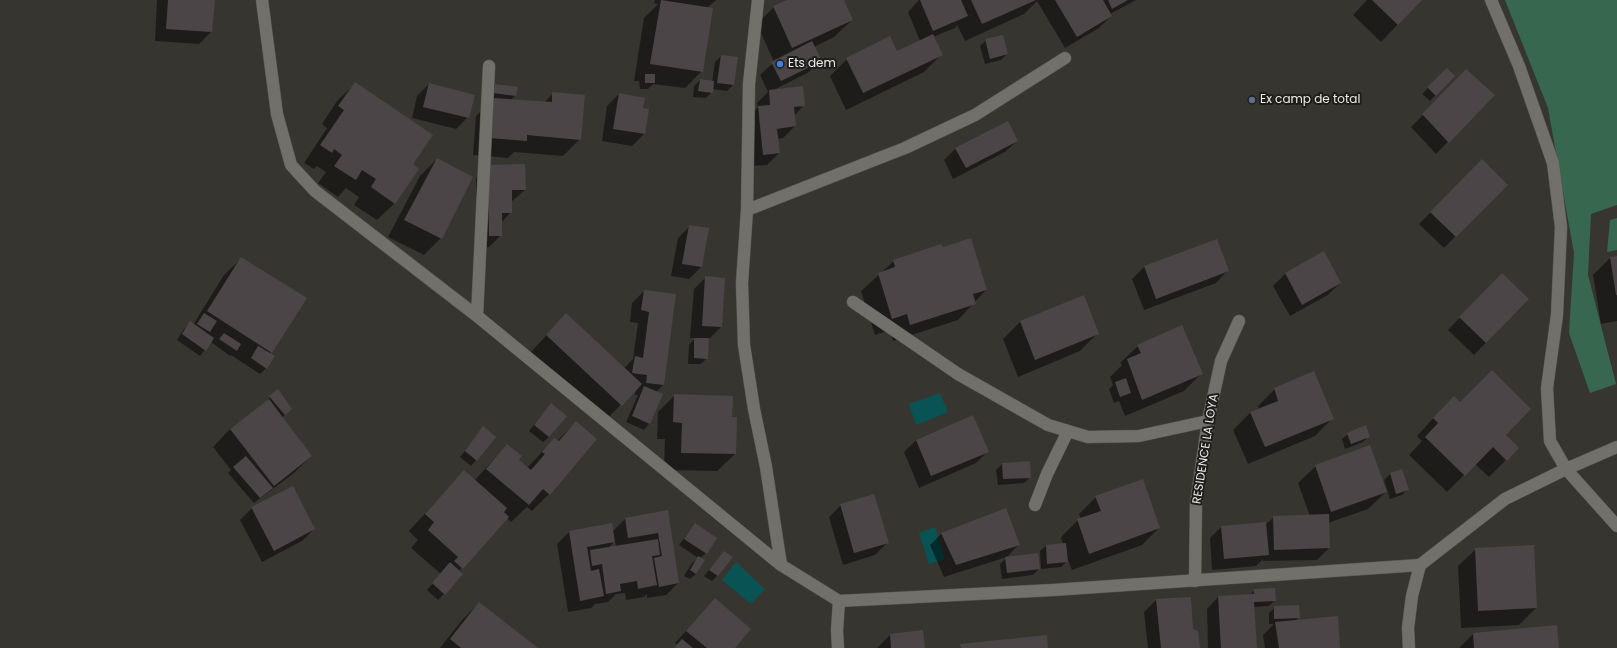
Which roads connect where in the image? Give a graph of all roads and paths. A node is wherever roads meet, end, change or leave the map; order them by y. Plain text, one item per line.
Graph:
1 (262, 0) edge
2 (758, 0) edge
3 (1491, 0) edge
4 (1065, 58) dead end
5 (489, 66) dead end
6 (747, 210) junction
7 (853, 302) dead end
8 (477, 316) junction
9 (1239, 321) dead end
10 (1208, 421) junction
11 (1068, 431) junction
12 (1617, 447) edge
13 (1566, 469) junction
14 (1034, 505) dead end
15 (1617, 526) edge
16 (781, 565) junction
17 (1420, 565) junction
18 (1195, 581) junction
19 (839, 601) junction
20 (838, 648) edge
21 (1409, 648) edge

1 - 8 street
2 - 6 street
3 - 13 street
4 - 6 street
5 - 8 street
6 - 16 street
7 - 11 street
8 - 16 street
9 - 10 street, RESIDENCE LA LOYA
10 - 11 street
10 - 18 street, RESIDENCE LA LOYA
11 - 14 street
12 - 13 street
13 - 15 street
13 - 17 street
16 - 19 street
17 - 18 street
17 - 21 street
18 - 19 street
19 - 20 street

